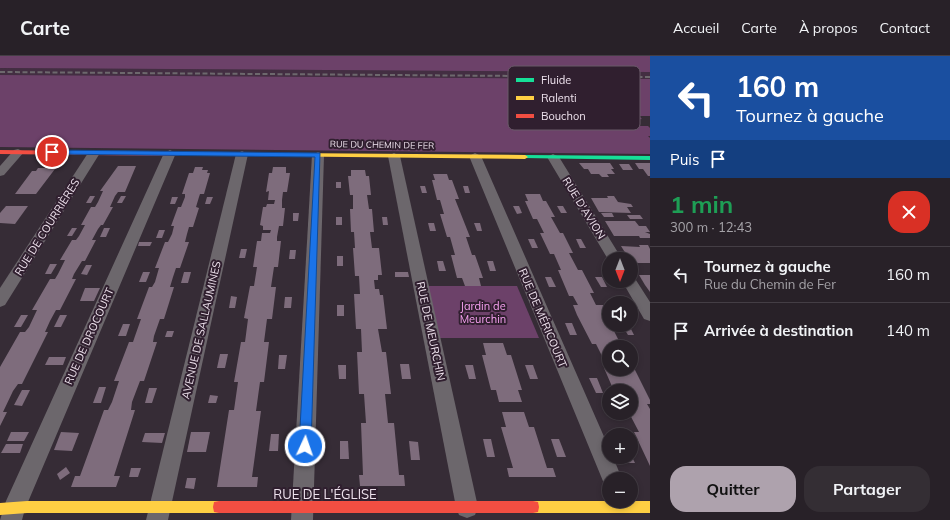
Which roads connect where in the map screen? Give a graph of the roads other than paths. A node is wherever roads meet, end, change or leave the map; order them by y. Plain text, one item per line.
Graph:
1 (0, 152) edge
2 (18, 152) junction
3 (94, 153) junction
4 (170, 153) junction
5 (242, 154) junction
6 (318, 155) junction
7 (394, 156) junction
8 (475, 156) junction
9 (553, 157) junction
10 (650, 158) edge
11 (0, 173) edge
12 (611, 252) edge
13 (633, 288) edge
14 (0, 301) edge
15 (650, 315) edge
16 (609, 472) edge
17 (602, 504) edge
18 (638, 506) edge
19 (468, 507) junction
20 (650, 507) edge
21 (8, 512) edge
22 (158, 513) edge
23 (302, 513) edge

1 - 2 street, RUE DU CHEMIN DE FER
2 - 3 street, RUE DU CHEMIN DE FER
2 - 11 street
3 - 4 street, RUE DU CHEMIN DE FER
3 - 14 street, RUE DE COURRIÈRES
4 - 5 street, RUE DU CHEMIN DE FER
4 - 21 street, RUE DE DROCOURT
5 - 6 street, RUE DU CHEMIN DE FER
5 - 22 street, AVENUE DE SALLAUMINES
6 - 7 street, RUE DU CHEMIN DE FER
6 - 23 street
7 - 8 street, RUE DU CHEMIN DE FER
7 - 19 street, RUE DE MEURCHIN
8 - 9 street, RUE DU CHEMIN DE FER
8 - 16 street, RUE DE MÉRICOURT
9 - 10 street, RUE DU CHEMIN DE FER
9 - 12 street, RUE D'AVION
13 - 15 street
17 - 19 street, RUE DE L'ÉGLISE
18 - 20 street, RUE DE L'ÉGLISE
19 - 23 street, RUE DE L'ÉGLISE
21 - 22 street, RUE DE L'ÉGLISE
22 - 23 street, RUE DE L'ÉGLISE

